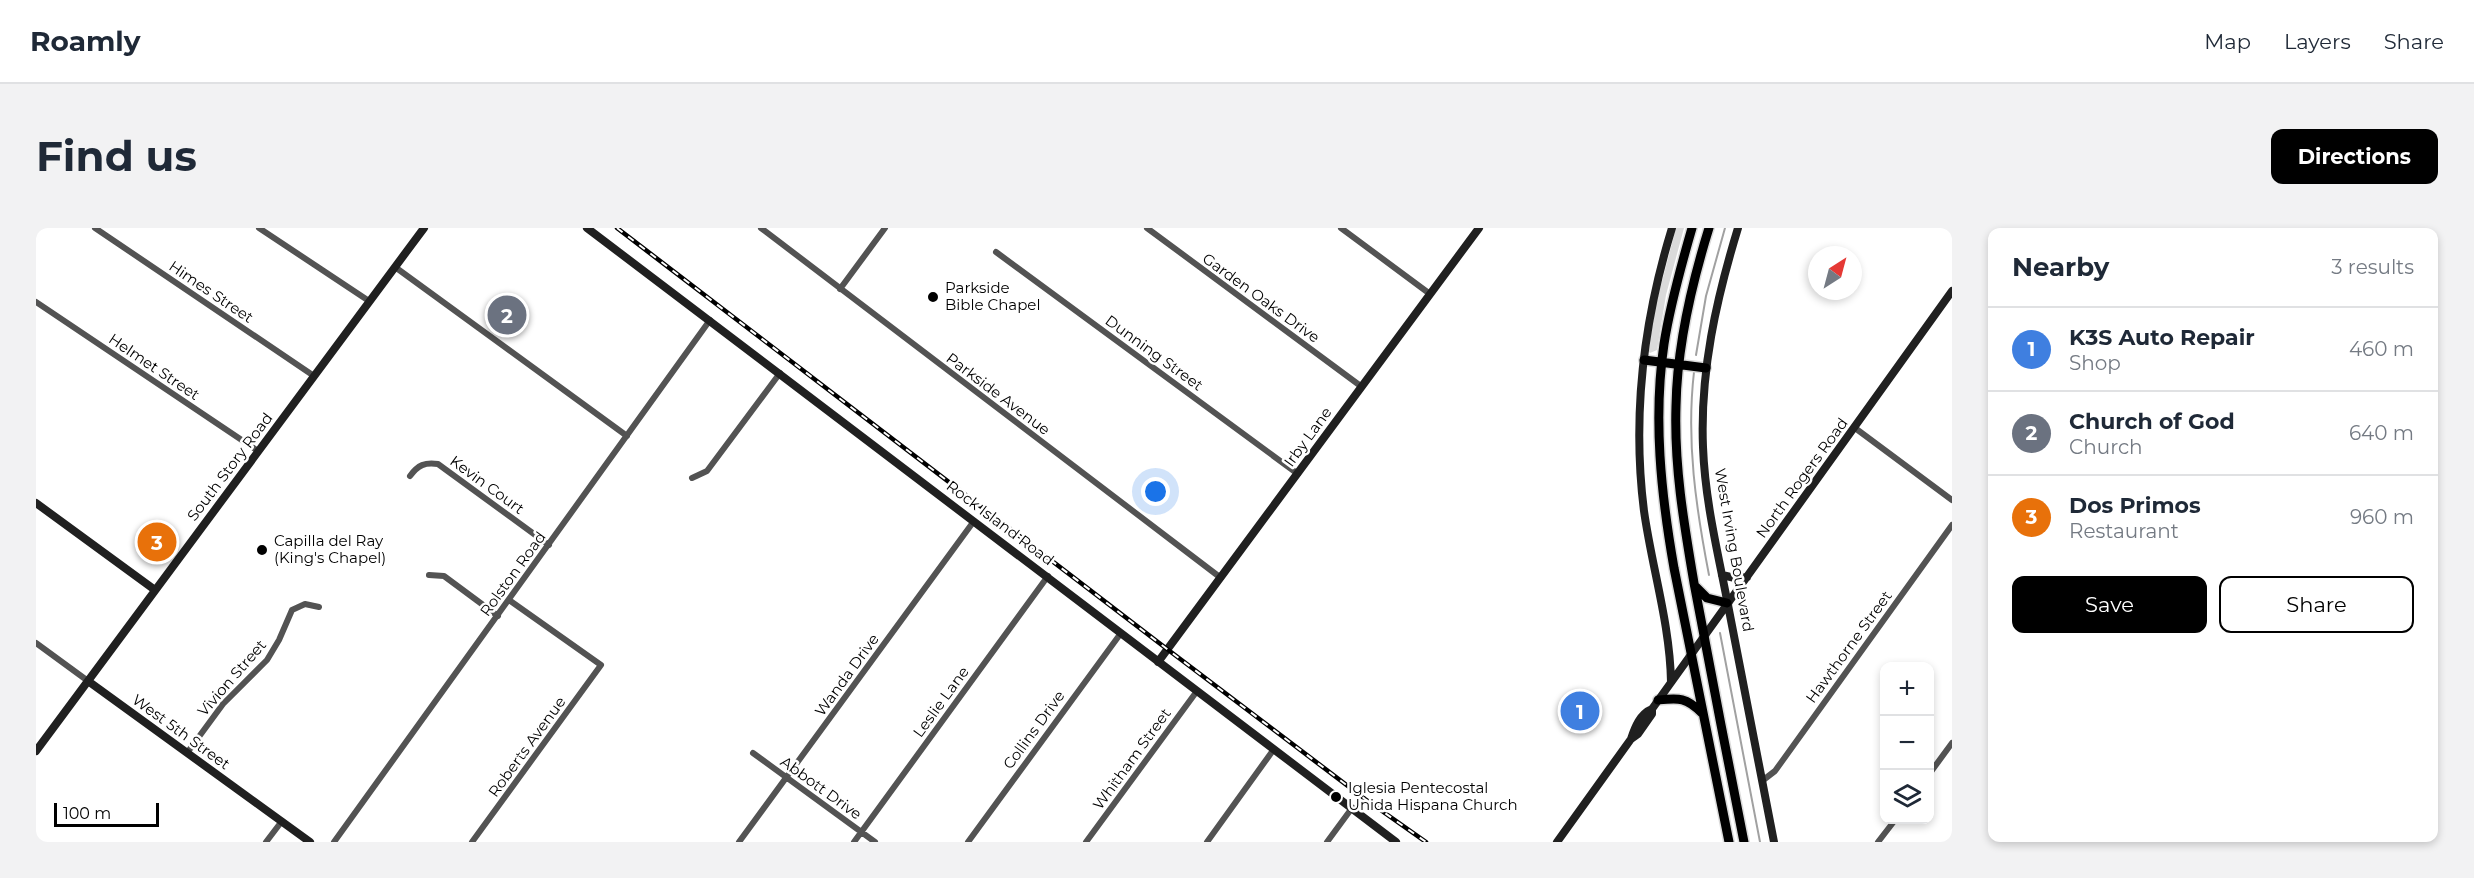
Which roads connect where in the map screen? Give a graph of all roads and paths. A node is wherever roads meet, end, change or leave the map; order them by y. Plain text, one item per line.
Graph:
1 (95, 228) edge
2 (260, 228) edge
3 (424, 228) edge
4 (587, 228) edge
5 (761, 228) edge
6 (885, 228) edge
7 (1147, 228) edge
8 (1341, 228) edge
9 (1479, 228) edge
10 (1672, 228) edge
11 (1692, 228) edge
12 (1709, 228) edge
13 (1738, 228) edge
14 (996, 252) dead end
15 (395, 267) junction
16 (840, 289) junction
17 (1952, 291) edge
18 (1430, 294) junction
19 (369, 301) junction
20 (36, 302) edge
21 (710, 320) junction
22 (1644, 360) junction
23 (1662, 362) junction
24 (1679, 364) junction
25 (1706, 368) junction
26 (780, 373) junction
27 (314, 376) junction
28 (1362, 387) junction
29 (1855, 428) junction
30 (627, 436) junction
31 (258, 451) junction
32 (1298, 474) junction
33 (410, 476) dead end
34 (692, 478) dead end
35 (1952, 500) edge
36 (36, 504) edge
37 (974, 521) junction
38 (1952, 525) edge
39 (549, 545) junction
40 (429, 575) dead end
41 (1722, 575) junction
42 (1048, 576) junction
43 (1747, 577) junction
44 (1221, 578) junction
45 (1695, 585) junction
46 (155, 590) junction
47 (509, 600) junction
48 (1727, 603) junction
49 (319, 607) dead end
50 (498, 616) junction
51 (1120, 633) junction
52 (1703, 638) junction
53 (36, 643) edge
54 (1691, 655) junction
55 (1158, 662) junction
56 (88, 681) junction
57 (1671, 682) junction
58 (1197, 691) junction
59 (1658, 700) junction
60 (1703, 713) junction
61 (1952, 743) edge
62 (1274, 749) junction
63 (36, 751) edge
64 (187, 753) junction
65 (753, 753) dead end
66 (1931, 770) edge
67 (787, 777) junction
68 (1762, 781) junction
69 (1352, 808) junction
70 (282, 821) junction
71 (1891, 824) edge
72 (861, 832) junction
73 (266, 842) edge
74 (310, 842) edge
75 (334, 842) edge
76 (472, 842) edge
77 (740, 842) edge
78 (854, 842) edge
79 (875, 842) edge
80 (968, 842) edge
81 (1086, 842) edge
82 (1207, 842) edge
83 (1327, 842) edge
84 (1396, 842) edge
85 (1557, 842) edge
86 (1729, 842) edge
87 (1744, 842) edge
88 (1774, 842) edge
89 (1878, 842) edge

1 - 27 street, Himes Street
2 - 19 street
3 - 15 street, South Story Road
4 - 21 street, Rock Island Road
5 - 16 street, Parkside Avenue
6 - 16 street
7 - 28 street, Garden Oaks Drive
8 - 18 street
9 - 18 street, Irby Lane
10 - 22 street
11 - 23 main road
12 - 24 main road
13 - 25 street, West Irving Boulevard
14 - 32 street, Dunning Street
15 - 19 street, South Story Road
15 - 30 street
16 - 44 street, Parkside Avenue
17 - 29 street, North Rogers Road
18 - 28 street, Irby Lane
19 - 27 street, South Story Road
20 - 31 street, Helmet Street
21 - 26 street, Rock Island Road
21 - 30 street, Rolston Road
22 - 23 main road
22 - 57 street
23 - 24 main road
23 - 54 main road
24 - 25 main road
24 - 45 main road
25 - 41 street, West Irving Boulevard
26 - 34 street
26 - 37 street, Rock Island Road
27 - 31 street, South Story Road
28 - 32 street, Irby Lane
29 - 35 street
29 - 43 street, North Rogers Road
30 - 39 street, Rolston Road
31 - 46 street, South Story Road
32 - 44 street, Irby Lane
33 - 39 street, Kevin Court
36 - 46 street
37 - 42 street, Rock Island Road
37 - 67 street, Wanda Drive
38 - 68 street, Hawthorne Street
39 - 47 street, Rolston Road
40 - 50 street
41 - 43 street
41 - 48 street, West Irving Boulevard
42 - 51 street, Rock Island Road
42 - 72 street, Leslie Lane
43 - 48 street, North Rogers Road
44 - 55 street, Irby Lane
45 - 48 main road
45 - 52 main road
46 - 56 street, South Story Road
47 - 50 street, Rolston Road
47 - 76 street, Roberts Avenue
48 - 52 street, North Rogers Road
48 - 68 street, West Irving Boulevard
49 - 64 street, Vivion Street
50 - 75 street, Rolston Road
51 - 55 street, Rock Island Road
51 - 80 street, Collins Drive
52 - 54 street, North Rogers Road
52 - 87 main road
53 - 56 street, West 5th Street
54 - 57 street, North Rogers Road
54 - 60 main road
55 - 58 street, Rock Island Road
56 - 63 street, South Story Road
56 - 64 street, West 5th Street
57 - 59 street, North Rogers Road
58 - 62 street, Rock Island Road
58 - 81 street, Whitham Street
59 - 60 main road
59 - 85 street, North Rogers Road
60 - 86 main road
61 - 66 street
62 - 69 street, Rock Island Road
62 - 82 street
64 - 70 street, West 5th Street
65 - 67 street, Abbott Drive
67 - 72 street, Abbott Drive
67 - 77 street, Wanda Drive
68 - 88 street, West Irving Boulevard
69 - 83 street
69 - 84 street, Rock Island Road
70 - 73 street
70 - 74 street, West 5th Street
71 - 89 street
72 - 78 street, Leslie Lane
72 - 79 street, Abbott Drive

